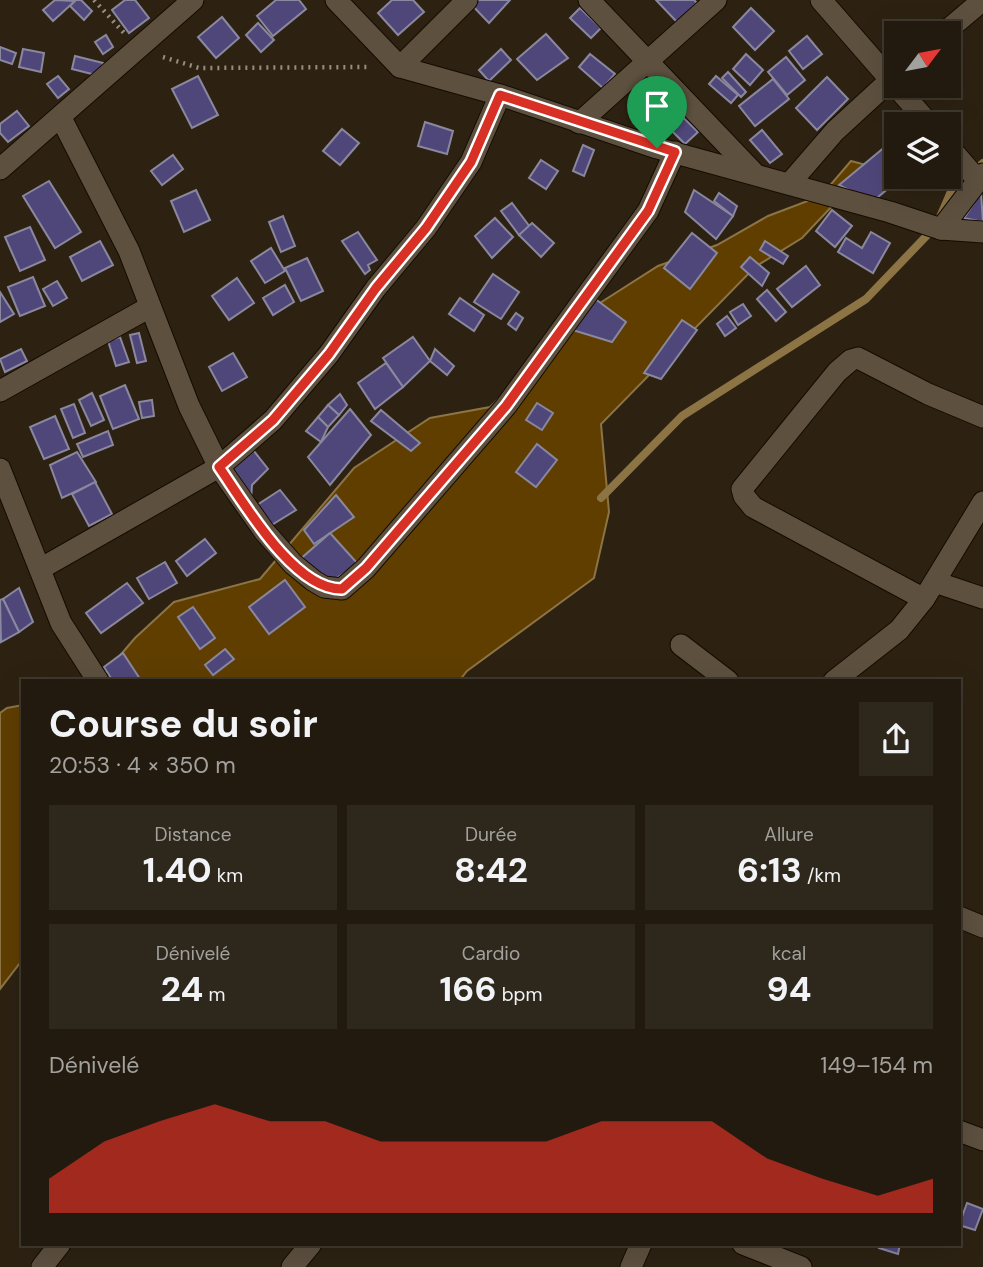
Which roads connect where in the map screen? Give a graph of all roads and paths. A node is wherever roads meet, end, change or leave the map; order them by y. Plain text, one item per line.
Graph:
1 (94, 0) edge
2 (192, 0) edge
3 (336, 0) edge
4 (467, 0) edge
5 (589, 0) edge
6 (716, 0) edge
7 (821, 0) edge
8 (983, 0) edge
9 (958, 21) edge
10 (138, 49) junction
11 (646, 60) junction
12 (400, 67) junction
13 (884, 68) edge
14 (884, 86) edge
15 (500, 95) junction
16 (909, 98) edge
17 (920, 112) edge
18 (61, 118) junction
19 (579, 123) junction
20 (675, 152) junction
21 (961, 159) edge
22 (0, 169) edge
23 (753, 172) junction
24 (980, 177) edge
25 (790, 183) junction
26 (941, 229) junction
27 (983, 232) edge
28 (148, 308) junction
29 (0, 391) edge
30 (983, 417) edge
31 (219, 467) junction
32 (0, 468) edge
33 (983, 502) edge
34 (40, 569) junction
35 (930, 591) junction
36 (983, 598) edge
37 (681, 645) dead end
38 (97, 679) edge
39 (725, 679) edge
40 (837, 679) edge
41 (961, 918) edge
42 (983, 927) edge
43 (961, 1132) edge
44 (983, 1140) edge
45 (58, 1246) edge
46 (309, 1246) edge
47 (640, 1246) edge
48 (748, 1246) edge
49 (42, 1267) edge
50 (292, 1267) edge
51 (631, 1267) edge
52 (801, 1267) edge

1 - 10 path
2 - 10 street
3 - 12 street
4 - 12 street
5 - 11 street
6 - 11 street
7 - 13 street
8 - 9 street
10 - 12 path
10 - 18 street
11 - 19 street
11 - 23 street
12 - 15 street
14 - 25 street
15 - 19 street
15 - 31 street
16 - 17 street
18 - 22 street
18 - 28 street
19 - 20 street
20 - 23 street
20 - 31 street
21 - 24 street
23 - 25 street
24 - 26 street
25 - 26 street
26 - 27 street
28 - 29 street
28 - 31 street
30 - 35 street
31 - 34 street
32 - 34 street
33 - 35 street
34 - 38 street
35 - 36 street
35 - 40 street
37 - 39 street
41 - 42 street
43 - 44 street
45 - 49 street
46 - 50 street
47 - 51 street
48 - 52 street

